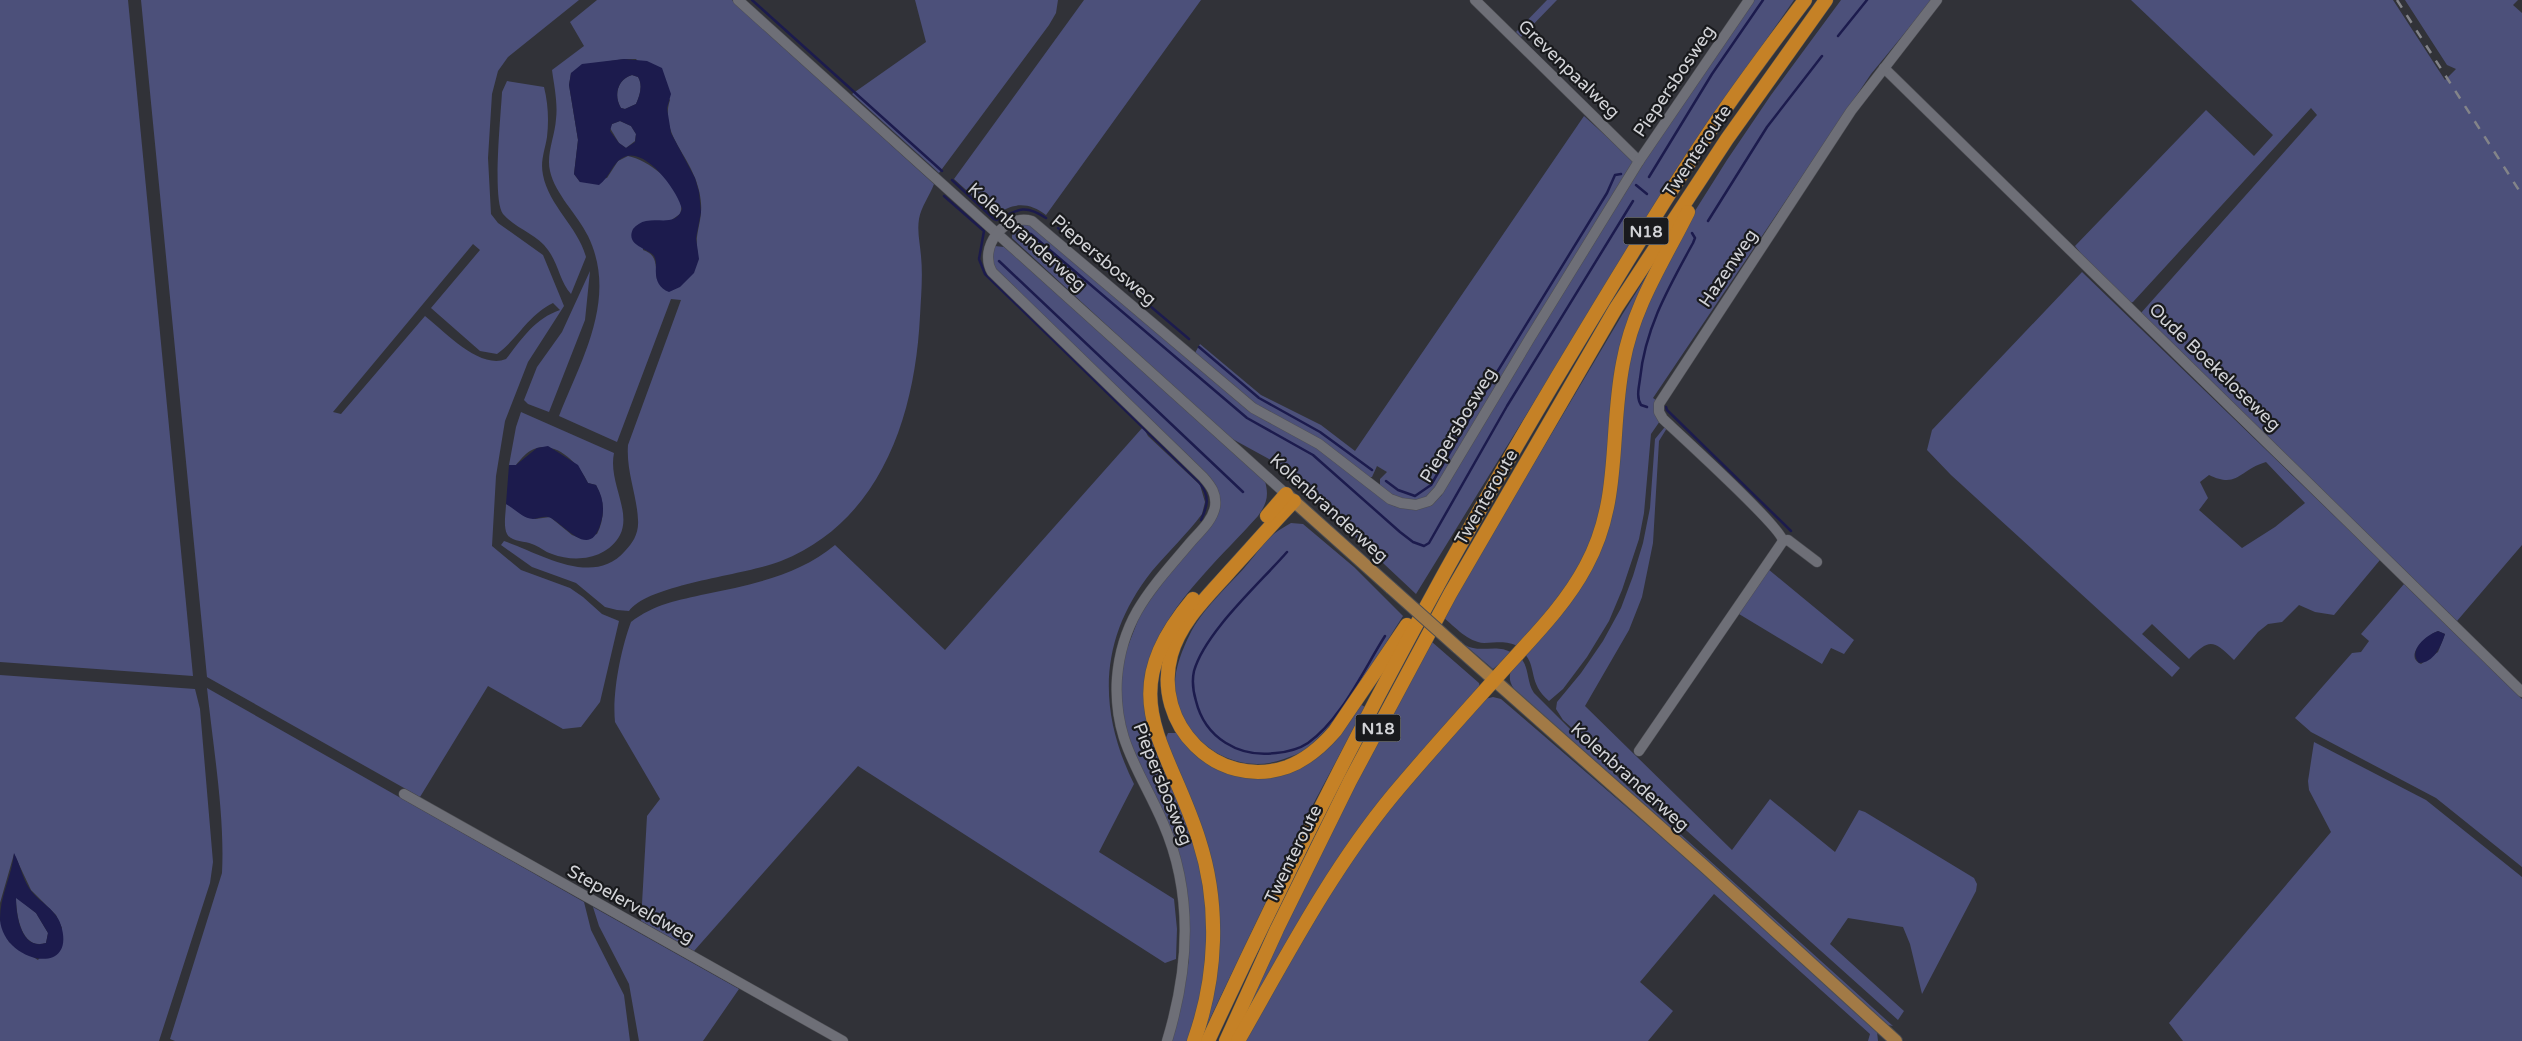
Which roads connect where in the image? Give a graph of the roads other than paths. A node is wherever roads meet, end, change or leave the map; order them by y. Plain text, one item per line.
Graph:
1 (738, 0) edge
2 (1475, 0) edge
3 (1750, 0) edge
4 (1804, 0) edge
5 (1826, 0) edge
6 (1938, 0) edge
7 (1884, 68) junction
8 (1727, 138) junction
9 (1639, 161) junction
10 (996, 234) junction
11 (1290, 497) junction
12 (1783, 540) junction
13 (1817, 562) dead end
14 (1433, 590) junction
15 (1495, 680) junction
16 (2522, 692) edge
17 (1639, 751) dead end
18 (404, 794) dead end
19 (1890, 1039) edge
20 (843, 1041) edge
21 (1167, 1041) edge
22 (1194, 1041) edge
23 (1208, 1041) edge
24 (1226, 1041) edge
25 (1238, 1041) edge

1 - 10 street, Kolenbranderweg
2 - 9 street, Grevenpaalweg
3 - 9 street, Piepersbosweg
4 - 14 highway, Twenteroute / N18
5 - 8 highway, Twenteroute / N18
6 - 7 street, Hazenweg
7 - 12 street, Hazenweg
7 - 16 street, Oude Boekeloseweg
8 - 15 highway, N18
8 - 24 highway, Twenteroute / N18
9 - 10 street, Piepersbosweg
10 - 11 street, Kolenbranderweg
10 - 21 street, Piepersbosweg
11 - 14 highway, N18
11 - 15 main road, Kolenbranderweg, bridge
11 - 22 highway
12 - 13 street
12 - 17 street
14 - 23 highway, Twenteroute / N18
15 - 19 main road, Kolenbranderweg
15 - 25 highway, N18
18 - 20 street, Stepelerveldweg

